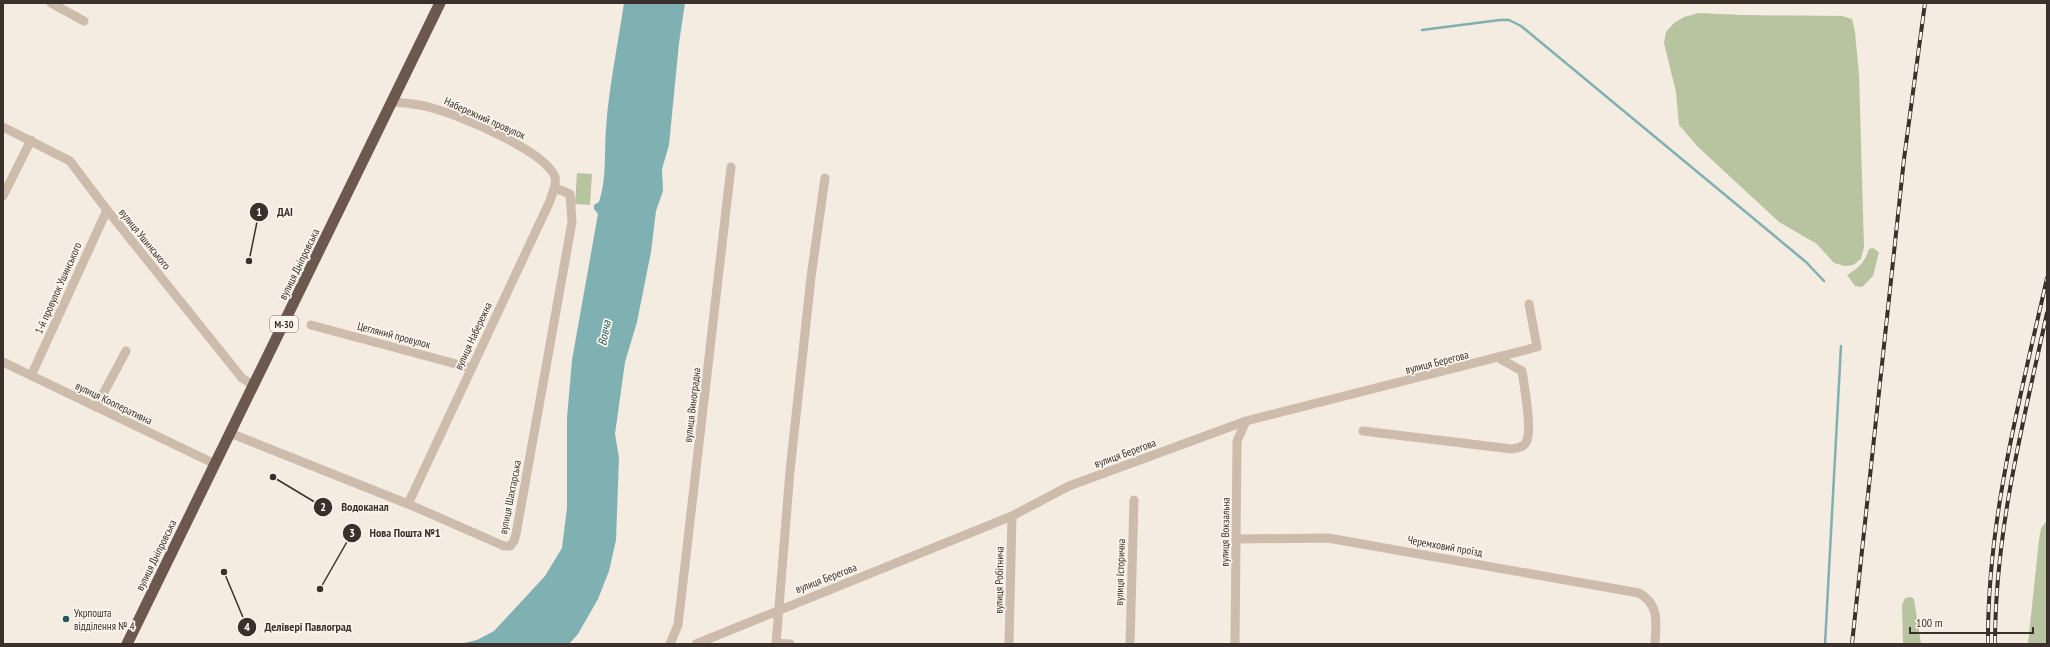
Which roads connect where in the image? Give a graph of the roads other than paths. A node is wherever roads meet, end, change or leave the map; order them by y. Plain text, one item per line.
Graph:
1 (51, 3) edge
2 (440, 3) edge
3 (84, 21) dead end
4 (393, 102) junction
5 (3, 127) edge
6 (31, 140) junction
7 (732, 166) dead end
8 (555, 178) joint
9 (825, 178) dead end
10 (555, 188) junction
11 (3, 196) edge
12 (107, 210) junction
13 (1529, 304) dead end
14 (311, 326) dead end
15 (126, 351) dead end
16 (1499, 358) junction
17 (3, 362) edge
18 (471, 368) junction
19 (31, 376) junction
20 (253, 385) junction
21 (96, 407) junction
22 (1246, 421) junction
23 (1363, 431) dead end
24 (230, 433) junction
25 (215, 464) junction
26 (1134, 500) dead end
27 (408, 504) junction
28 (1012, 516) junction
29 (1238, 539) junction
30 (780, 612) junction
31 (127, 644) edge
32 (670, 644) edge
33 (696, 644) edge
34 (776, 644) edge
35 (790, 644) edge
36 (1010, 644) edge
37 (1130, 644) edge
38 (1235, 644) edge
39 (1655, 644) edge

1 - 3 street
2 - 4 highway, вулиця Дніпровська / М-30
4 - 8 street, Набережний провулок
4 - 20 highway, вулиця Дніпровська / М-30
5 - 6 street, вулиця Ушинського
6 - 11 street
6 - 12 street, вулиця Ушинського
7 - 32 street, вулиця Виноградна
8 - 10 street, вулиця Набережна
9 - 30 street
10 - 18 street, вулиця Набережна
10 - 27 street, вулиця Шахтарська
12 - 19 street, 1-й провулок Ушинського
12 - 20 street, вулиця Ушинського
13 - 16 street, вулиця Берегова
14 - 18 street, Цегляний провулок
15 - 21 street
16 - 22 street, вулиця Берегова
16 - 23 street
17 - 19 street, вулиця Кооперативна
18 - 27 street, вулиця Набережна
19 - 21 street, вулиця Кооперативна
20 - 24 highway, вулиця Дніпровська / М-30
21 - 25 street, вулиця Кооперативна
22 - 28 street, вулиця Берегова
22 - 29 street, вулиця Вокзальна
24 - 25 highway, вулиця Дніпровська / М-30
24 - 27 street, вулиця Шахтарська
25 - 31 highway, вулиця Дніпровська / М-30
26 - 37 street, вулиця Історична
28 - 30 street, вулиця Берегова
28 - 36 street, вулиця Робітнича
29 - 38 street, вулиця Вокзальна
29 - 39 street, Черемховий проїзд
30 - 33 street, вулиця Берегова
30 - 34 street
34 - 35 street

